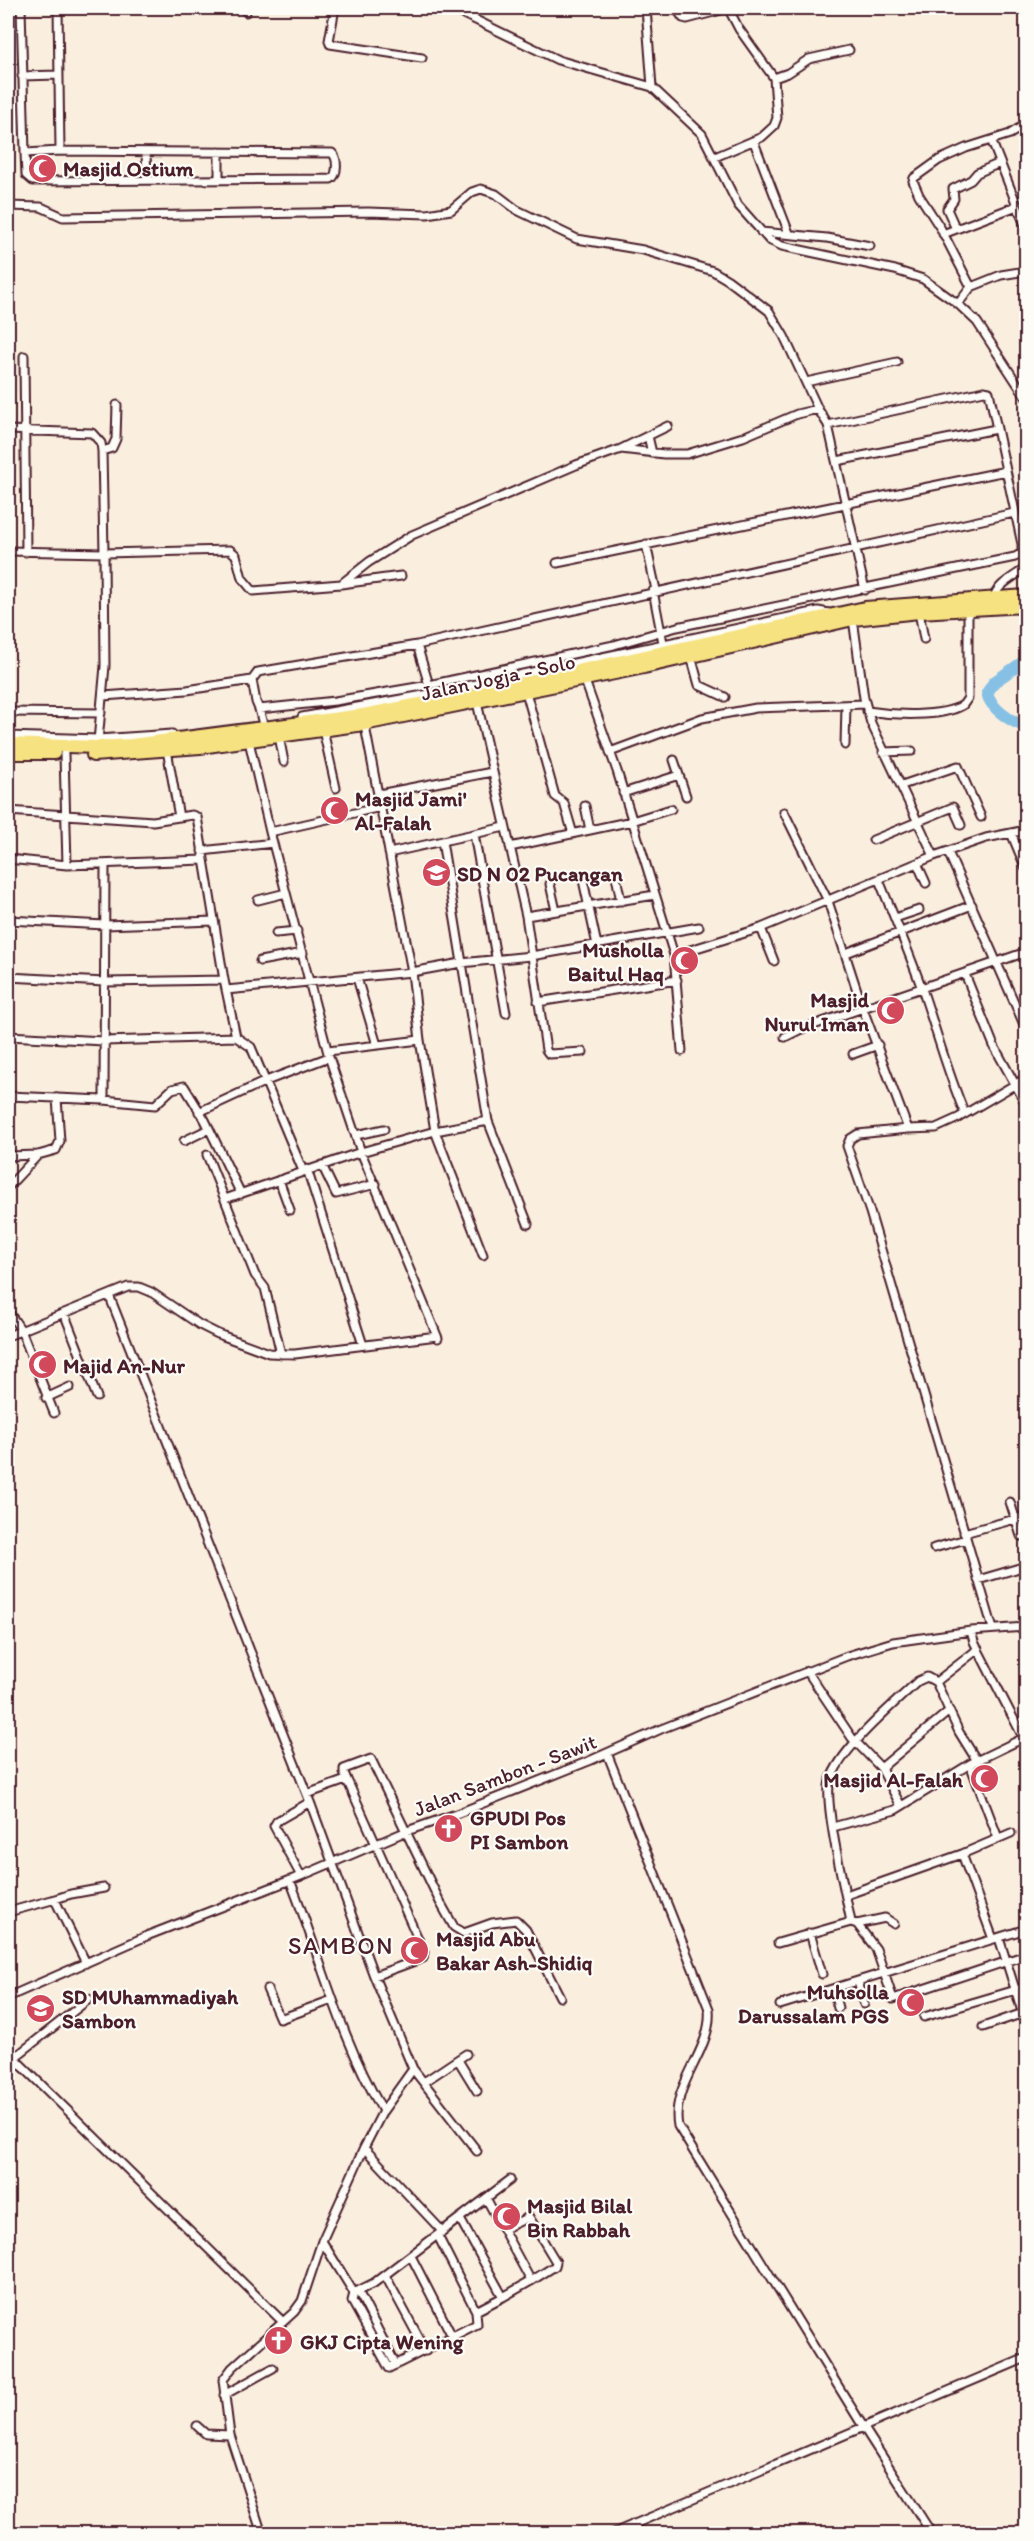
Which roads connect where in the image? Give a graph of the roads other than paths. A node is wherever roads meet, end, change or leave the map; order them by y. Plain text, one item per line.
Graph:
1 (21, 8) edge
2 (58, 8) edge
3 (335, 8) edge
4 (451, 8) edge
5 (646, 8) edge
6 (676, 8) edge
7 (728, 8) edge
8 (849, 50) dead end
9 (422, 58) dead end
10 (58, 75) junction
11 (22, 76) junction
12 (774, 78) junction
13 (652, 87) junction
14 (1026, 124) edge
15 (754, 142) junction
16 (992, 142) junction
17 (60, 151) junction
18 (146, 152) junction
19 (219, 152) junction
20 (25, 153) junction
21 (715, 156) junction
22 (1000, 163) junction
23 (147, 180) junction
24 (219, 180) junction
25 (8, 206) edge
26 (1017, 206) junction
27 (1026, 228) edge
28 (956, 229) junction
29 (789, 233) junction
30 (943, 234) junction
31 (765, 236) junction
32 (870, 246) dead end
33 (1026, 271) edge
34 (970, 289) junction
35 (959, 303) junction
36 (24, 356) dead end
37 (897, 362) dead end
38 (806, 382) junction
39 (1026, 397) edge
40 (117, 405) dead end
41 (818, 409) junction
42 (828, 424) junction
43 (668, 426) dead end
44 (996, 429) junction
45 (8, 430) edge
46 (25, 430) junction
47 (648, 436) junction
48 (621, 449) junction
49 (102, 452) junction
50 (652, 453) junction
51 (837, 461) junction
52 (1005, 471) junction
53 (846, 504) junction
54 (1014, 513) junction
55 (646, 544) junction
56 (855, 547) junction
57 (8, 551) edge
58 (26, 552) junction
59 (104, 553) junction
60 (557, 563) dead end
61 (1026, 568) edge
62 (401, 576) dead end
63 (341, 584) junction
64 (865, 590) junction
65 (655, 591) junction
66 (1026, 596) edge
67 (993, 603) junction
68 (1026, 606) edge
69 (968, 609) junction
70 (919, 612) junction
71 (853, 619) junction
72 (660, 632) junction
73 (924, 639) dead end
74 (417, 645) junction
75 (665, 652) junction
76 (691, 656) junction
77 (584, 678) junction
78 (252, 680) junction
79 (429, 685) junction
80 (525, 692) junction
81 (104, 696) junction
82 (476, 697) junction
83 (725, 697) dead end
84 (846, 705) junction
85 (866, 707) junction
86 (260, 709) junction
87 (8, 712) edge
88 (101, 713) junction
89 (364, 720) junction
90 (263, 726) junction
91 (323, 730) junction
92 (8, 736) edge
93 (279, 736) junction
94 (249, 741) junction
95 (8, 744) edge
96 (845, 745) dead end
97 (97, 747) junction
98 (167, 750) junction
99 (912, 751) dead end
100 (610, 752) junction
101 (883, 752) junction
102 (8, 753) edge
103 (64, 754) junction
104 (674, 760) dead end
105 (284, 762) dead end
106 (492, 772) junction
107 (678, 775) junction
108 (902, 785) junction
109 (336, 788) dead end
110 (623, 793) junction
111 (379, 795) junction
112 (686, 796) dead end
113 (585, 806) dead end
114 (381, 807) junction
115 (671, 809) dead end
116 (8, 811) edge
117 (784, 813) dead end
118 (66, 815) junction
119 (179, 817) junction
120 (981, 817) dead end
121 (632, 821) junction
122 (918, 821) junction
123 (961, 825) dead end
124 (505, 827) junction
125 (590, 830) junction
126 (1026, 830) edge
127 (270, 832) junction
128 (1011, 833) junction
129 (474, 834) junction
130 (573, 834) junction
131 (873, 840) dead end
132 (442, 841) junction
133 (273, 843) junction
134 (510, 847) junction
135 (202, 850) junction
136 (948, 852) junction
137 (389, 853) junction
138 (934, 856) junction
139 (8, 859) edge
140 (204, 860) junction
141 (917, 863) junction
142 (67, 865) junction
143 (105, 865) junction
144 (1026, 869) edge
145 (615, 872) dead end
146 (583, 880) dead end
147 (879, 880) junction
148 (926, 883) dead end
149 (550, 884) dead end
150 (286, 893) junction
151 (655, 895) junction
152 (258, 900) dead end
153 (621, 901) junction
154 (828, 902) junction
155 (972, 905) junction
156 (588, 907) junction
157 (919, 909) dead end
158 (556, 911) junction
159 (526, 916) junction
160 (895, 918) junction
161 (8, 920) edge
162 (214, 921) junction
163 (105, 925) junction
164 (699, 927) dead end
165 (762, 927) junction
166 (297, 931) junction
167 (276, 933) dead end
168 (667, 933) junction
169 (901, 933) junction
170 (597, 945) junction
171 (1026, 952) edge
172 (303, 953) junction
173 (846, 953) junction
174 (674, 955) junction
175 (531, 956) junction
176 (496, 960) junction
177 (260, 961) dead end
178 (774, 961) dead end
179 (461, 963) junction
180 (996, 963) junction
181 (412, 972) junction
182 (965, 974) junction
183 (8, 977) edge
184 (357, 978) junction
185 (224, 980) junction
186 (677, 980) junction
187 (311, 981) junction
188 (105, 982) junction
189 (922, 988) junction
190 (226, 990) junction
191 (538, 1002) junction
192 (862, 1009) junction
193 (506, 1013) dead end
194 (1026, 1029) edge
195 (8, 1036) edge
196 (236, 1037) junction
197 (785, 1037) dead end
198 (420, 1040) junction
199 (104, 1041) junction
200 (878, 1045) junction
201 (377, 1046) junction
202 (682, 1051) dead end
203 (584, 1052) dead end
204 (853, 1053) dead end
205 (328, 1054) junction
206 (1026, 1078) edge
207 (266, 1081) junction
208 (1015, 1085) junction
209 (8, 1095) edge
210 (57, 1098) junction
211 (104, 1100) junction
212 (1026, 1104) edge
213 (200, 1112) junction
214 (965, 1114) junction
215 (488, 1122) junction
216 (209, 1129) junction
217 (384, 1129) dead end
218 (908, 1129) junction
219 (435, 1131) junction
220 (356, 1136) junction
221 (184, 1141) dead end
222 (361, 1152) junction
223 (38, 1155) junction
224 (207, 1155) dead end
225 (8, 1156) edge
226 (322, 1165) junction
227 (305, 1170) junction
228 (279, 1180) junction
229 (376, 1184) junction
230 (8, 1187) edge
231 (241, 1194) junction
232 (225, 1199) junction
233 (290, 1210) dead end
234 (528, 1224) dead end
235 (483, 1256) dead end
236 (109, 1295) junction
237 (8, 1311) edge
238 (64, 1313) junction
239 (21, 1330) junction
240 (8, 1336) edge
241 (363, 1345) junction
242 (281, 1354) junction
243 (70, 1387) dead end
244 (97, 1397) dead end
245 (46, 1398) junction
246 (54, 1413) dead end
247 (1010, 1502) dead end
248 (1026, 1516) edge
249 (1016, 1519) junction
250 (965, 1536) junction
251 (1021, 1536) dead end
252 (934, 1548) dead end
253 (1026, 1566) edge
254 (978, 1580) junction
255 (1026, 1627) edge
256 (993, 1629) junction
257 (971, 1631) junction
258 (978, 1649) junction
259 (807, 1671) junction
260 (936, 1682) junction
261 (949, 1711) junction
262 (1026, 1739) edge
263 (856, 1742) junction
264 (607, 1753) junction
265 (974, 1763) junction
266 (881, 1768) junction
267 (346, 1780) junction
268 (307, 1794) junction
269 (310, 1802) junction
270 (901, 1806) junction
271 (833, 1827) junction
272 (407, 1831) junction
273 (1011, 1833) dead end
274 (998, 1838) junction
275 (376, 1845) junction
276 (962, 1854) junction
277 (332, 1862) junction
278 (301, 1876) junction
279 (290, 1880) junction
280 (104, 1888) dead end
281 (846, 1895) junction
282 (52, 1900) junction
283 (8, 1911) edge
284 (854, 1923) junction
285 (894, 1924) dead end
286 (1026, 1929) edge
287 (810, 1933) junction
288 (996, 1939) junction
289 (778, 1942) dead end
290 (1026, 1955) edge
291 (1006, 1962) junction
292 (86, 1963) junction
293 (884, 1973) junction
294 (822, 1974) dead end
295 (374, 1976) junction
296 (858, 1981) junction
297 (1026, 1987) edge
298 (267, 1989) dead end
299 (833, 1989) junction
300 (1015, 1990) junction
301 (8, 1997) edge
302 (560, 1997) dead end
303 (89, 1999) dead end
304 (332, 2000) junction
305 (780, 2004) dead end
306 (864, 2004) dead end
307 (838, 2008) dead end
308 (1024, 2013) edge
309 (924, 2017) dead end
310 (1026, 2024) edge
311 (983, 2027) dead end
312 (8, 2052) edge
313 (466, 2054) dead end
314 (14, 2058) junction
315 (458, 2060) junction
316 (413, 2070) junction
317 (424, 2082) junction
318 (477, 2091) dead end
319 (383, 2111) junction
320 (364, 2148) junction
321 (477, 2151) dead end
322 (510, 2180) dead end
323 (486, 2198) junction
324 (460, 2219) junction
325 (503, 2229) junction
326 (441, 2234) junction
327 (322, 2241) junction
328 (411, 2256) junction
329 (385, 2275) junction
330 (531, 2281) junction
331 (356, 2292) junction
332 (502, 2297) junction
333 (476, 2311) junction
334 (283, 2322) junction
335 (453, 2338) junction
336 (426, 2351) junction
337 (1026, 2358) edge
338 (273, 2368) dead end
339 (224, 2395) junction
340 (197, 2426) dead end
341 (864, 2428) junction
342 (230, 2435) junction
343 (633, 2524) junction
344 (262, 2534) edge
345 (611, 2534) edge
346 (642, 2534) edge
347 (932, 2534) edge

1 - 11 street
2 - 10 street
3 - 9 street
4 - 13 street
5 - 13 street
6 - 7 street
7 - 12 street
8 - 12 street
10 - 11 street
10 - 17 street
11 - 20 street
12 - 15 street
13 - 21 street
14 - 16 street
15 - 21 street
15 - 29 street
16 - 22 street
16 - 30 street
17 - 18 street
17 - 20 street
18 - 19 street
18 - 23 street
19 - 24 street
19 - 24 street
20 - 23 street
21 - 31 street
22 - 26 street
22 - 28 street
23 - 24 street
25 - 38 street
26 - 27 street
26 - 28 street
28 - 30 street
29 - 31 street
29 - 32 street
30 - 34 street
31 - 35 street
33 - 34 street
34 - 35 street
35 - 39 street
36 - 46 street
37 - 38 street
38 - 41 street
40 - 49 street
41 - 42 street
41 - 50 street
42 - 44 street
42 - 51 street
43 - 47 street
44 - 51 street
44 - 52 street
45 - 46 street
46 - 49 street
46 - 58 street
47 - 48 street
47 - 50 street
48 - 50 street
48 - 63 street
49 - 59 street
51 - 53 street
52 - 53 street
52 - 54 street
53 - 55 street
53 - 56 street
54 - 56 street
54 - 64 street
55 - 60 street
55 - 65 street
56 - 64 street
56 - 65 street
57 - 58 street
58 - 59 street
59 - 63 street
59 - 81 street
61 - 67 street
62 - 63 street
64 - 72 street
65 - 72 street
65 - 74 street
66 - 67 highway
67 - 68 highway
67 - 69 highway, Jalan Jogja - Solo
67 - 75 highway, Jalan Jogja - Solo
69 - 70 highway, Jalan Jogja - Solo
69 - 85 street
70 - 71 highway, Jalan Jogja - Solo
70 - 73 street
71 - 76 highway, Jalan Jogja - Solo
71 - 85 street
72 - 75 street
72 - 79 street
74 - 78 street
74 - 79 street
75 - 76 highway, Jalan Jogja - Solo
75 - 77 highway, Jalan Jogja - Solo
75 - 82 highway, Jalan Jogja - Solo
75 - 90 street
76 - 83 street
77 - 80 highway, Jalan Jogja - Solo
77 - 100 street
78 - 81 street
78 - 86 street
79 - 86 street
80 - 82 highway, Jalan Jogja - Solo
80 - 130 street
81 - 88 street
82 - 89 highway, Jalan Jogja - Solo
82 - 106 street
84 - 85 street
84 - 96 street
84 - 100 street
85 - 101 street
86 - 90 street
87 - 88 street
88 - 97 street
89 - 90 highway, Jalan Jogja - Solo
89 - 91 highway, Jalan Jogja - Solo
89 - 111 street
90 - 97 highway, Jalan Jogja - Solo
91 - 93 highway, Jalan Jogja - Solo
91 - 109 street
92 - 97 street
93 - 94 highway, Jalan Jogja - Solo
93 - 105 street
94 - 98 highway, Jalan Jogja - Solo
94 - 127 street
95 - 97 highway, Jalan Jogja - Solo
97 - 98 highway, Jalan Jogja - Solo
97 - 103 highway, Jalan Jogja - Solo
98 - 119 street
99 - 101 street
100 - 110 street
101 - 108 street
102 - 103 highway, Jalan Jogja - Solo
103 - 118 street
104 - 107 street
106 - 111 street
106 - 124 street
107 - 110 street
107 - 112 street
108 - 120 street
108 - 122 street
110 - 121 street
111 - 114 street
113 - 125 street
114 - 127 street
114 - 137 street
115 - 121 street
116 - 118 street
117 - 154 street
118 - 119 street
118 - 142 street
119 - 135 street
121 - 125 street
121 - 151 street
122 - 123 street
122 - 131 street
122 - 138 street
124 - 129 street
124 - 134 street
125 - 130 street
126 - 128 street
127 - 133 street
128 - 136 street
128 - 144 street
129 - 132 street
129 - 176 street
130 - 134 street
132 - 137 street
132 - 179 street
133 - 135 street
133 - 150 street
134 - 159 street
135 - 140 street
136 - 138 street
136 - 155 street
137 - 181 street
138 - 141 street
139 - 142 street
140 - 143 street
140 - 162 street
141 - 147 street
141 - 148 street
142 - 143 street
143 - 163 street
145 - 153 street
146 - 156 street
147 - 154 street
147 - 160 street
149 - 158 street
150 - 152 street
150 - 166 street
151 - 153 street
151 - 168 street
153 - 156 street
154 - 165 street
154 - 173 street
155 - 169 street
155 - 180 street
156 - 158 street
156 - 170 street
157 - 160 street
158 - 159 street
159 - 175 street
160 - 169 street
161 - 163 street
162 - 163 street
162 - 185 street
163 - 188 street
164 - 168 street
165 - 174 street
165 - 178 street
166 - 167 street
166 - 172 street
168 - 170 street
168 - 174 street
169 - 173 street
169 - 189 street
170 - 175 street
171 - 180 street
172 - 177 street
172 - 187 street
173 - 192 street
174 - 186 street
175 - 176 street
175 - 191 street
176 - 179 street
176 - 193 street
179 - 181 street
179 - 215 street
180 - 182 street
180 - 194 street
181 - 184 street
181 - 198 street
182 - 189 street
182 - 208 street
183 - 188 street
184 - 187 street
184 - 201 street
185 - 188 street
185 - 190 street
186 - 191 street
186 - 202 street
187 - 190 street
187 - 205 street
188 - 199 street
189 - 192 street
189 - 214 street
190 - 196 street
191 - 203 street
192 - 197 street
192 - 200 street
195 - 199 street
196 - 199 street
196 - 207 street
198 - 201 street
198 - 219 street
199 - 211 street
200 - 204 street
200 - 218 street
201 - 205 street
205 - 207 street
205 - 220 street
206 - 208 street
207 - 213 street
207 - 227 street
208 - 212 street
208 - 214 street
209 - 210 street
210 - 211 street
210 - 223 street
211 - 213 street
213 - 216 street
214 - 218 street
215 - 219 street
215 - 234 street
216 - 221 street
216 - 231 street
217 - 220 street
218 - 250 street
219 - 222 street
219 - 235 street
220 - 222 street
222 - 226 street
222 - 229 street
223 - 225 street
223 - 230 street
224 - 232 street
226 - 227 street
226 - 229 street
227 - 228 street
227 - 241 street
228 - 231 street
228 - 233 street
229 - 241 street
231 - 232 street
232 - 242 street
236 - 238 street
236 - 242 street
236 - 268 street
237 - 239 street
238 - 239 street
238 - 244 street
239 - 240 street
239 - 245 street
241 - 242 street
243 - 245 street
245 - 246 street
247 - 249 street
248 - 249 street
249 - 250 street
249 - 251 street
250 - 252 street
250 - 254 street
253 - 254 street
254 - 256 street
255 - 256 street, Jalan Sambon - Sawit
256 - 257 street, Jalan Sambon - Sawit
257 - 258 street
257 - 259 street, Jalan Sambon - Sawit
258 - 260 street
258 - 262 street
259 - 263 street
259 - 264 street, Jalan Sambon - Sawit
260 - 261 street
260 - 263 street
261 - 265 street
261 - 266 street
262 - 265 street
263 - 266 street
263 - 271 street
264 - 272 street, Jalan Sambon - Sawit
264 - 341 street
265 - 270 street
265 - 274 street
266 - 270 street
267 - 268 street
267 - 272 street
267 - 275 street
268 - 269 street
269 - 277 street
269 - 278 street
270 - 271 street
271 - 281 street
272 - 275 street, Jalan Sambon - Sawit
272 - 302 street
273 - 274 street
274 - 276 street
275 - 277 street, Jalan Sambon - Sawit
275 - 295 street
276 - 281 street
276 - 288 street
277 - 278 street, Jalan Sambon - Sawit
277 - 295 street
278 - 279 street, Jalan Sambon - Sawit
279 - 292 street, Jalan Sambon - Sawit
279 - 304 street
280 - 282 street
281 - 284 street
282 - 283 street
282 - 292 street
284 - 285 street
284 - 287 street
284 - 293 street
286 - 288 street
287 - 289 street
287 - 294 street
288 - 291 street
288 - 293 street
290 - 291 street
291 - 293 street
291 - 300 street
292 - 301 street, Jalan Sambon - Sawit
293 - 296 street
295 - 316 street
296 - 299 street
296 - 306 street
297 - 300 street
298 - 304 street
299 - 305 street
299 - 307 street
300 - 308 street
300 - 309 street
303 - 314 street
304 - 319 street
308 - 310 street
308 - 311 street
312 - 314 street
313 - 315 street
314 - 334 street
315 - 317 street
315 - 318 street
316 - 317 street
316 - 319 street
317 - 321 street
319 - 320 street
320 - 326 street
320 - 327 street
322 - 323 street
323 - 324 street
323 - 325 street
324 - 326 street
324 - 332 street
325 - 330 street
325 - 330 street
326 - 328 street
326 - 333 street
327 - 331 street
327 - 334 street
328 - 329 street
328 - 335 street
329 - 331 street
329 - 336 street
330 - 332 street
331 - 336 street
332 - 333 street
333 - 335 street
334 - 339 street
335 - 336 street
337 - 341 street
338 - 339 street
339 - 342 street
340 - 342 street
341 - 343 street
341 - 347 street
342 - 344 street
343 - 345 street
343 - 346 street

